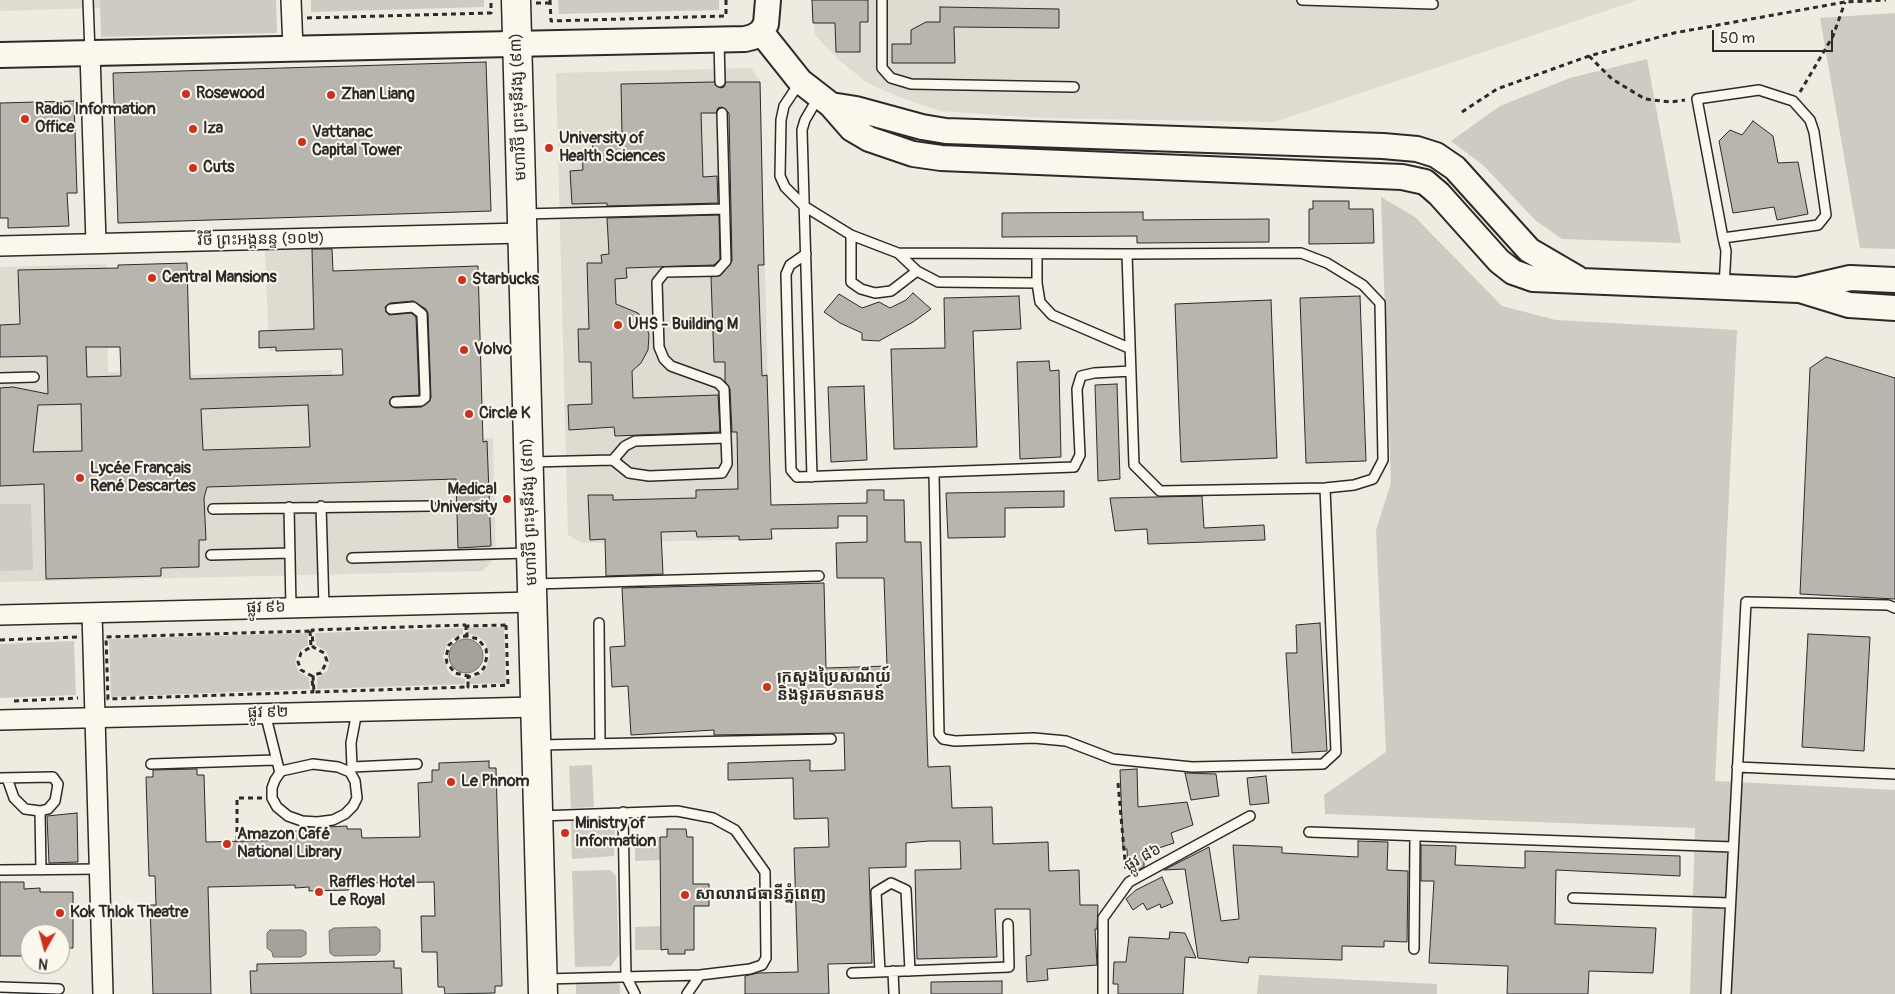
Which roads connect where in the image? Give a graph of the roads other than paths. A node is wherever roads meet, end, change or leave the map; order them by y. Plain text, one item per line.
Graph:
1 (88, 0) edge
2 (291, 0) edge
3 (516, 0) edge
4 (768, 0) edge
5 (882, 0) edge
6 (1302, 0) edge
7 (1433, 4) dead end
8 (761, 32) junction
9 (719, 40) junction
10 (517, 44) junction
11 (293, 48) junction
12 (90, 53) junction
13 (0, 55) edge
14 (800, 81) junction
15 (720, 82) dead end
16 (1074, 87) dead end
17 (825, 100) junction
18 (722, 113) dead end
19 (1237, 142) junction
20 (1237, 170) junction
21 (804, 206) junction
22 (724, 209) junction
23 (522, 224) junction
24 (851, 235) junction
25 (1724, 238) junction
26 (96, 244) junction
27 (0, 246) edge
28 (898, 253) junction
29 (806, 254) junction
30 (1037, 254) junction
31 (1126, 254) junction
32 (917, 271) junction
33 (1895, 280) edge
34 (1583, 281) junction
35 (1037, 283) junction
36 (1724, 287) junction
37 (1798, 290) junction
38 (392, 308) dead end
39 (1895, 308) edge
40 (1129, 348) junction
41 (1130, 371) junction
42 (34, 377) dead end
43 (0, 378) edge
44 (395, 402) dead end
45 (726, 438) junction
46 (613, 460) junction
47 (528, 462) junction
48 (934, 472) junction
49 (812, 477) junction
50 (1325, 488) junction
51 (321, 506) junction
52 (431, 506) dead end
53 (289, 507) junction
54 (213, 508) dead end
55 (290, 553) junction
56 (531, 553) junction
57 (211, 555) dead end
58 (352, 558) dead end
59 (819, 576) dead end
60 (532, 593) junction
61 (324, 607) junction
62 (292, 608) junction
63 (1895, 608) edge
64 (92, 613) junction
65 (0, 615) edge
66 (599, 623) dead end
67 (535, 707) junction
68 (357, 711) junction
69 (265, 713) junction
70 (95, 718) junction
71 (0, 720) edge
72 (831, 739) dead end
73 (600, 743) junction
74 (536, 745) junction
75 (275, 760) junction
76 (151, 764) dead end
77 (417, 764) dead end
78 (1737, 767) junction
79 (351, 770) junction
80 (280, 773) junction
81 (1895, 774) edge
82 (3, 778) edge
83 (40, 811) junction
84 (623, 812) junction
85 (538, 816) junction
86 (1250, 816) dead end
87 (1309, 832) dead end
88 (1415, 836) junction
89 (1733, 848) junction
90 (100, 869) junction
91 (0, 870) edge
92 (41, 870) junction
93 (1572, 898) dead end
94 (1730, 903) junction
95 (1008, 924) dead end
96 (1414, 949) dead end
97 (893, 971) junction
98 (910, 971) junction
99 (880, 972) junction
100 (852, 973) dead end
101 (700, 975) junction
102 (626, 976) junction
103 (543, 986) edge
104 (0, 987) edge
105 (59, 989) dead end
106 (103, 994) edge
107 (635, 994) edge
108 (687, 994) edge
109 (894, 994) edge
110 (1103, 994) edge
111 (1726, 994) edge

1 - 12 lane
2 - 11 street
3 - 10 highway, មហាវិថី ព្រះមុនីវង្ស (៩៣)
4 - 8 street
5 - 16 lane
6 - 7 lane
8 - 9 street
8 - 14 street
9 - 10 street
9 - 15 lane
10 - 11 street
10 - 23 highway, មហាវិថី ព្រះមុនីវង្ស (៩៣)
11 - 12 street
12 - 13 street
12 - 26 street
14 - 17 street
14 - 21 lane
17 - 19 street
17 - 20 street
17 - 21 lane
18 - 22 lane
19 - 20 street
19 - 34 street
20 - 34 street
21 - 24 lane
21 - 29 lane
22 - 23 lane
22 - 45 lane
23 - 26 street, វិថី ព្រះអង្គនន្ទ (១០២)
23 - 47 highway, មហាវិថី ព្រះមុនីវង្ស (៩៣)
24 - 28 lane
24 - 32 lane
25 - 25 lane
25 - 36 lane
26 - 27 street, វិថី ព្រះអង្គនន្ទ (១០២)
28 - 30 lane
28 - 32 lane
29 - 49 lane
29 - 49 lane
30 - 31 lane
30 - 35 lane
31 - 40 lane
31 - 50 lane
32 - 35 lane
33 - 37 street
34 - 36 street
35 - 40 lane
36 - 37 street
37 - 39 street
38 - 44 lane
40 - 41 lane
41 - 48 lane
41 - 50 lane
42 - 43 lane
45 - 46 lane
45 - 46 lane
46 - 47 lane
47 - 56 highway, មហាវិថី ព្រះមុនីវង្ស (៩៣)
48 - 49 lane
48 - 50 lane
51 - 52 lane
51 - 53 lane
51 - 61 lane
53 - 54 lane
53 - 55 lane
55 - 57 lane
55 - 62 lane
56 - 58 lane
56 - 60 highway, មហាវិថី ព្រះមុនីវង្ស (៩៣)
59 - 60 lane
60 - 61 street, ផ្លូវ ៩៦
60 - 67 highway, មហាវិថី ព្រះមុនីវង្ស (៩៣)
61 - 62 street, ផ្លូវ ៩៦
62 - 64 street, ផ្លូវ ៩៦
63 - 78 lane
64 - 65 street, ផ្លូវ ៩៦
64 - 70 street
66 - 73 lane
67 - 68 street, ផ្លូវ ៩២
67 - 74 highway, មហាវិថី ព្រះមុនីវង្ស (៩៣)
68 - 69 street, ផ្លូវ ៩២
68 - 79 lane
69 - 70 street, ផ្លូវ ៩២
69 - 75 lane
70 - 71 street, ផ្លូវ ៩២
70 - 90 street
72 - 73 lane
73 - 74 lane
74 - 85 highway, មហាវិថី ព្រះមុនីវង្ស (៩៣)
75 - 76 lane
75 - 80 lane
77 - 79 lane
78 - 81 lane
78 - 89 lane
79 - 80 lane
79 - 80 lane
82 - 83 lane
82 - 83 lane
83 - 92 lane
84 - 85 lane
84 - 101 lane
84 - 102 lane
85 - 103 highway, មហាវិថី ព្រះមុនីវង្ស (៩៣)
86 - 110 lane, ផ្លូវ ៨៦
87 - 88 lane
88 - 89 lane
88 - 96 lane
89 - 94 lane
90 - 92 lane
90 - 106 street
91 - 92 lane
93 - 94 lane
94 - 111 lane
95 - 98 lane
97 - 98 lane
97 - 99 lane
97 - 109 lane
98 - 99 lane
99 - 100 lane
101 - 102 lane
101 - 108 lane
102 - 103 lane
102 - 107 lane
104 - 105 lane

